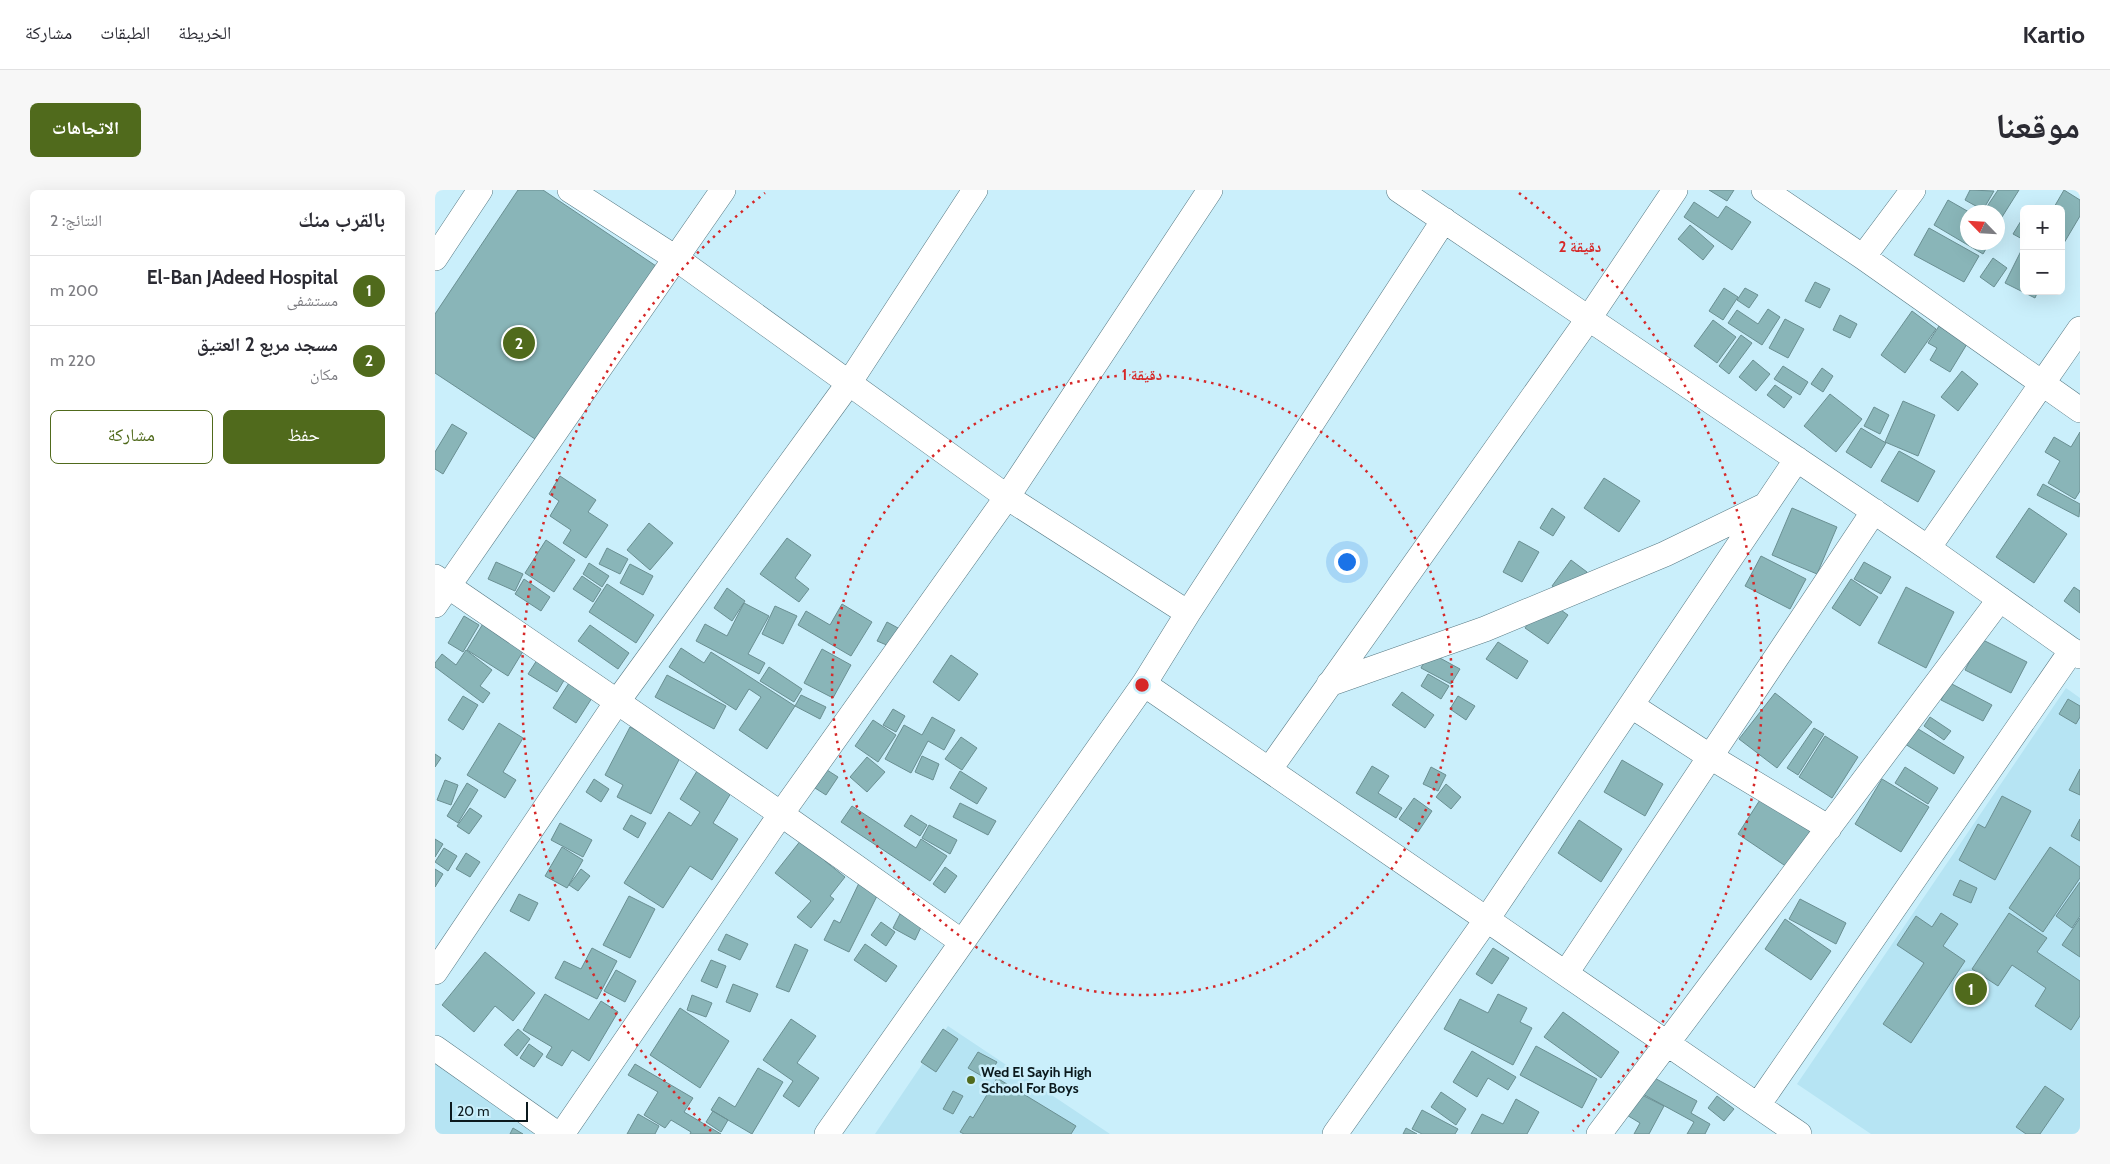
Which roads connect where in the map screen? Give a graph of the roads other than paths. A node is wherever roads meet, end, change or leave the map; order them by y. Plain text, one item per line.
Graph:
1 (480, 190) edge
2 (570, 190) edge
3 (723, 190) edge
4 (975, 190) edge
5 (1210, 190) edge
6 (1399, 190) edge
7 (1675, 190) edge
8 (1764, 190) edge
9 (1913, 190) edge
10 (1444, 220) junction
11 (1863, 257) junction
12 (435, 258) edge
13 (677, 259) junction
14 (1589, 318) junction
15 (2080, 329) edge
16 (849, 382) junction
17 (2042, 384) junction
18 (2080, 410) edge
19 (1797, 459) junction
20 (1007, 497) junction
21 (1767, 504) junction
22 (1874, 511) junction
23 (1928, 548) junction
24 (439, 590) edge
25 (2000, 599) junction
26 (1188, 613) junction
27 (2076, 653) edge
28 (1144, 684) junction
29 (1329, 684) junction
30 (617, 702) junction
31 (1631, 706) junction
32 (1709, 756) junction
33 (1269, 770) junction
34 (781, 814) junction
35 (1829, 828) junction
36 (1487, 919) junction
37 (962, 942) junction
38 (435, 972) edge
39 (1565, 973) junction
40 (1667, 1043) junction
41 (435, 1048) edge
42 (1758, 1105) junction
43 (557, 1134) edge
44 (562, 1134) edge
45 (827, 1134) edge
46 (1335, 1134) edge
47 (1599, 1134) edge
48 (1799, 1134) edge

1 - 12 street
2 - 13 street
3 - 13 street
4 - 16 street
5 - 20 street
6 - 10 street
7 - 14 street
8 - 11 street
9 - 11 street
10 - 14 street
10 - 26 street
11 - 17 street
13 - 16 street
13 - 24 street
14 - 19 street
14 - 29 street
15 - 17 street
16 - 20 street
16 - 30 street
17 - 18 street
17 - 23 street
19 - 21 street
19 - 22 street
20 - 26 street
20 - 34 street
21 - 29 street
21 - 31 street
22 - 23 street
22 - 32 street
23 - 25 street
24 - 30 street
25 - 27 street
25 - 35 street
26 - 28 street
27 - 42 street
28 - 33 street
28 - 37 street
29 - 33 street
30 - 34 street
30 - 38 street
31 - 32 street
31 - 36 street
32 - 35 street
32 - 39 street
33 - 36 street
34 - 37 street
34 - 44 street
35 - 40 street
36 - 39 street
36 - 46 street
37 - 45 street
39 - 40 street
40 - 42 street
40 - 47 street
41 - 43 street
42 - 48 street

